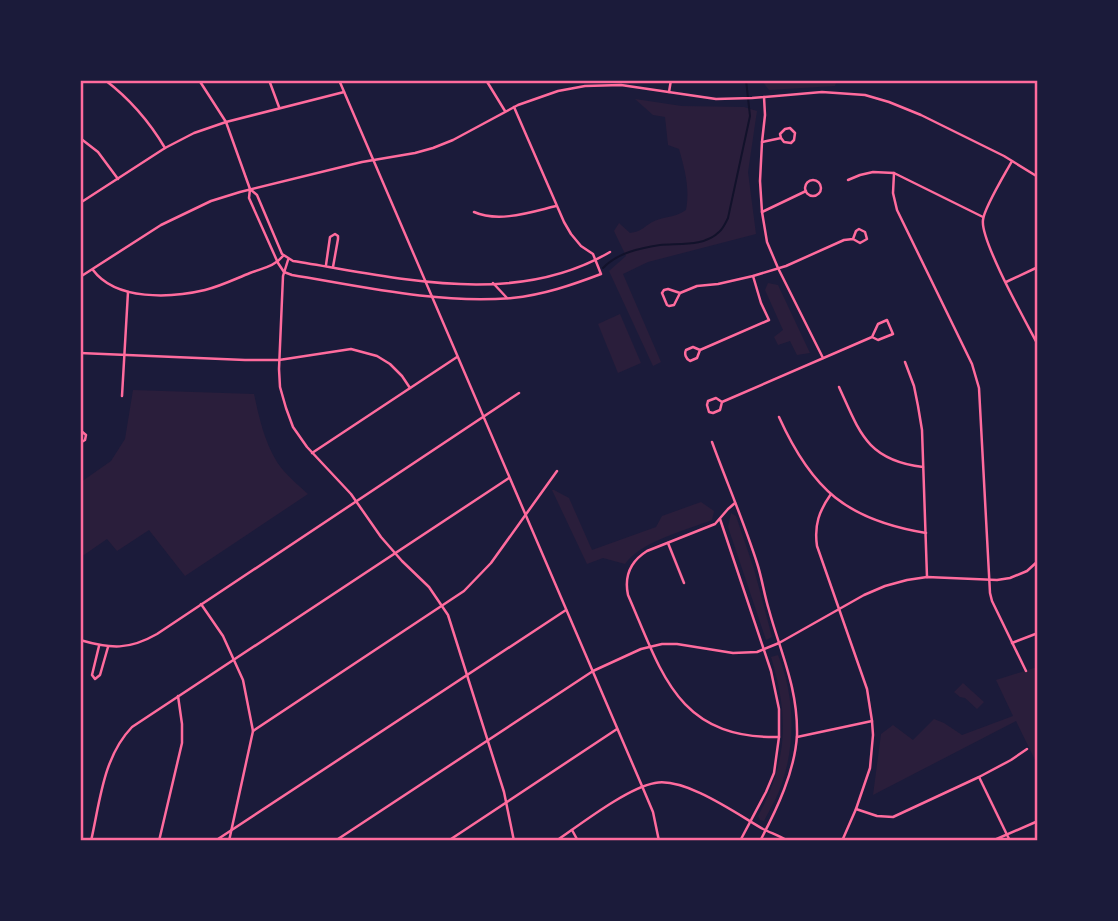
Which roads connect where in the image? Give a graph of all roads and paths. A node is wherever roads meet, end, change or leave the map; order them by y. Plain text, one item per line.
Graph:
1 (105, 80) edge
2 (199, 80) edge
3 (269, 80) edge
4 (339, 80) edge
5 (486, 80) edge
6 (671, 80) edge
7 (344, 92) junction
8 (669, 92) junction
9 (764, 97) junction
10 (514, 107) junction
11 (279, 108) junction
12 (505, 111) junction
13 (226, 122) junction
14 (80, 138) edge
15 (781, 138) junction
16 (762, 142) junction
17 (165, 148) junction
18 (374, 160) junction
19 (1012, 161) junction
20 (894, 173) junction
21 (1038, 177) edge
22 (118, 179) junction
23 (848, 180) dead end
24 (250, 189) junction
25 (806, 191) junction
26 (80, 203) edge
27 (557, 205) junction
28 (474, 212) dead end
29 (762, 212) junction
30 (983, 217) junction
31 (853, 239) dead end
32 (610, 253) dead end
33 (283, 256) junction
34 (288, 260) junction
35 (596, 260) junction
36 (278, 263) junction
37 (325, 266) junction
38 (333, 267) junction
39 (1038, 267) edge
40 (778, 268) junction
41 (93, 270) junction
42 (284, 272) junction
43 (753, 276) junction
44 (80, 278) edge
45 (1006, 282) junction
46 (426, 283) junction
47 (493, 284) junction
48 (128, 292) junction
49 (680, 293) junction
50 (432, 297) junction
51 (507, 298) junction
52 (872, 337) junction
53 (1038, 345) edge
54 (700, 350) junction
55 (80, 354) edge
56 (125, 355) junction
57 (457, 357) junction
58 (823, 358) junction
59 (279, 360) junction
60 (905, 362) dead end
61 (839, 387) dead end
62 (410, 388) junction
63 (519, 393) dead end
64 (122, 396) dead end
65 (722, 402) junction
66 (483, 417) junction
67 (779, 417) dead end
68 (80, 430) edge
69 (712, 442) dead end
70 (80, 443) edge
71 (312, 453) junction
72 (923, 467) junction
73 (557, 471) dead end
74 (509, 478) junction
75 (831, 494) junction
76 (356, 501) junction
77 (735, 503) junction
78 (526, 516) junction
79 (720, 519) junction
80 (926, 533) junction
81 (668, 543) junction
82 (395, 554) junction
83 (1038, 561) edge
84 (928, 577) junction
85 (988, 579) junction
86 (684, 583) dead end
87 (201, 604) junction
88 (443, 606) junction
89 (566, 610) junction
90 (839, 610) junction
91 (1038, 633) edge
92 (80, 640) edge
93 (779, 643) junction
94 (1012, 643) junction
95 (99, 646) junction
96 (108, 647) junction
97 (650, 647) junction
98 (764, 649) junction
99 (234, 659) junction
100 (593, 671) junction
101 (1026, 671) dead end
102 (468, 674) junction
103 (178, 696) junction
104 (872, 721) junction
105 (617, 729) junction
106 (253, 731) junction
107 (779, 737) junction
108 (797, 737) junction
109 (488, 740) junction
110 (1027, 749) dead end
111 (979, 777) junction
112 (642, 786) junction
113 (506, 803) junction
114 (856, 809) junction
115 (751, 821) junction
116 (1038, 821) edge
117 (232, 829) junction
118 (572, 830) junction
119 (766, 830) junction
120 (1007, 834) junction
121 (91, 841) edge
122 (159, 841) edge
123 (215, 841) edge
124 (229, 841) edge
125 (335, 841) edge
126 (448, 841) edge
127 (514, 841) edge
128 (556, 841) edge
129 (578, 841) edge
130 (659, 841) edge
131 (740, 841) edge
132 (760, 841) edge
133 (788, 841) edge
134 (842, 841) edge
135 (992, 841) edge
136 (1010, 841) edge

1 - 17 street
2 - 13 street
3 - 11 street
4 - 7 street
5 - 12 street
6 - 8 street
7 - 11 street
7 - 18 street
8 - 9 street
8 - 10 street
9 - 16 street
9 - 19 street
10 - 12 street
10 - 27 street
11 - 13 street
12 - 18 street
13 - 17 street
13 - 24 street
14 - 22 street
15 - 15 street
15 - 16 street
16 - 29 street
17 - 22 street
18 - 24 street
18 - 46 street
19 - 21 street
19 - 30 street
20 - 23 street
20 - 30 street
20 - 85 street
22 - 26 street
24 - 33 street
24 - 36 street
24 - 41 street
25 - 25 street
25 - 29 street
27 - 28 street
27 - 35 street
29 - 40 street
30 - 45 street
31 - 40 street
32 - 35 street
33 - 34 street
33 - 36 street
34 - 37 street
34 - 42 street
35 - 47 street
35 - 51 street
36 - 42 street
36 - 48 street
37 - 38 street
37 - 38 street
38 - 46 street
39 - 45 street
40 - 43 street
40 - 58 street
41 - 44 street
41 - 48 street
42 - 50 street
42 - 59 street
43 - 49 street
43 - 54 street
45 - 53 street
46 - 47 street
46 - 50 street
47 - 51 street
48 - 56 street
49 - 49 street
50 - 51 street
50 - 57 street
52 - 52 street
52 - 58 street
54 - 54 street
55 - 56 street
56 - 59 street
56 - 64 street
57 - 62 street
57 - 66 street
58 - 65 street
59 - 62 street
59 - 71 street
60 - 72 street
61 - 72 street
62 - 71 street
63 - 66 street
65 - 65 street
66 - 74 street
66 - 76 street
67 - 75 street
68 - 70 street
69 - 77 street
71 - 76 street
72 - 80 street
73 - 78 street
74 - 78 street
74 - 82 street
75 - 80 street
75 - 90 street
76 - 82 street
76 - 87 street
77 - 79 street
77 - 93 street
78 - 88 street
78 - 89 street
79 - 81 street
79 - 98 street
80 - 84 street
81 - 86 street
81 - 97 street
82 - 88 street
82 - 99 street
83 - 85 street
84 - 85 street
84 - 90 street
85 - 94 street
87 - 96 street
87 - 99 street
88 - 102 street
88 - 106 street
89 - 100 street
89 - 102 street
90 - 93 street
90 - 104 street
91 - 94 street
92 - 95 street
93 - 98 street
93 - 108 street
94 - 101 street
95 - 96 street
95 - 96 street
97 - 98 street
97 - 100 street
97 - 107 street
98 - 107 street
99 - 103 street
99 - 106 street
100 - 105 street
100 - 109 street
102 - 109 street
102 - 117 street
103 - 121 street
103 - 122 street
104 - 108 street
104 - 114 street
105 - 112 street
105 - 113 street
106 - 117 street
107 - 115 street
108 - 119 street
109 - 113 street
109 - 125 street
110 - 111 street
111 - 114 street
111 - 120 street
112 - 115 street
112 - 118 street
112 - 130 street
113 - 126 street
113 - 127 street
114 - 134 street
115 - 119 street
115 - 131 street
116 - 120 street
117 - 123 street
117 - 124 street
118 - 128 street
118 - 129 street
119 - 132 street
119 - 133 street
120 - 135 street
120 - 136 street

